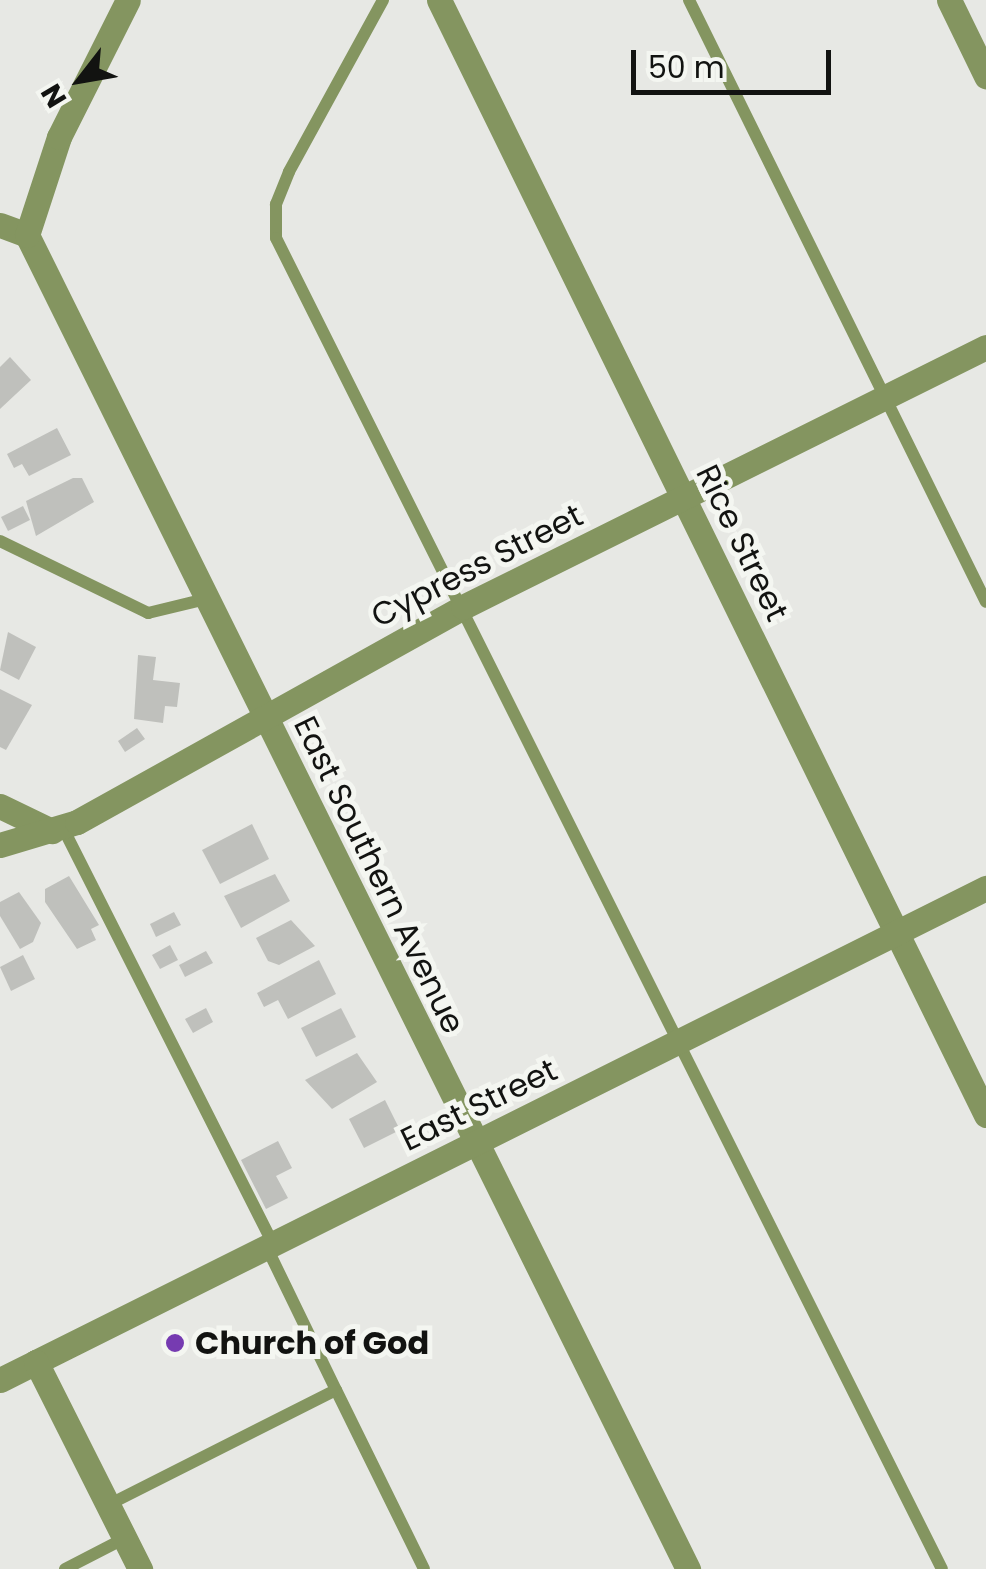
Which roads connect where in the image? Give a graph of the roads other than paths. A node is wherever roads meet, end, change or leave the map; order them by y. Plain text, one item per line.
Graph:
1 (128, 0) edge
2 (383, 0) edge
3 (438, 0) edge
4 (689, 0) edge
5 (949, 0) edge
6 (986, 76) edge
7 (0, 225) edge
8 (27, 235) junction
9 (986, 347) edge
10 (885, 398) junction
11 (683, 498) junction
12 (0, 541) edge
13 (206, 600) junction
14 (986, 602) edge
15 (463, 608) junction
16 (262, 713) junction
17 (0, 806) edge
18 (57, 829) junction
19 (0, 844) edge
20 (986, 888) edge
21 (896, 933) junction
22 (680, 1042) junction
23 (986, 1115) edge
24 (476, 1143) junction
25 (270, 1246) junction
26 (36, 1362) junction
27 (0, 1380) edge
28 (336, 1390) junction
29 (108, 1505) junction
30 (125, 1538) junction
31 (66, 1569) edge
32 (140, 1569) edge
33 (424, 1569) edge
34 (688, 1569) edge
35 (942, 1569) edge

1 - 8 street
2 - 15 lane
3 - 11 street, Rice Street
4 - 10 lane
5 - 6 street
7 - 8 street
8 - 13 street, East Southern Avenue
9 - 10 street, Cypress Street
10 - 11 street, Cypress Street
10 - 14 lane
11 - 15 street, Cypress Street
11 - 21 street, Rice Street
12 - 13 lane
13 - 16 street, East Southern Avenue
15 - 16 street, Cypress Street
15 - 22 lane
16 - 18 street, Cypress Street
16 - 24 street, East Southern Avenue
17 - 18 street
18 - 19 street, Cypress Street
18 - 25 lane
20 - 21 street, East Street
21 - 22 street, East Street
21 - 23 street, Rice Street
22 - 24 street, East Street
22 - 35 lane
24 - 25 street, East Street
24 - 34 street, East Southern Avenue
25 - 26 street, East Street
25 - 28 lane
26 - 27 street, East Street
26 - 29 street
28 - 29 lane
28 - 33 lane
29 - 30 street
30 - 31 lane
30 - 32 street

